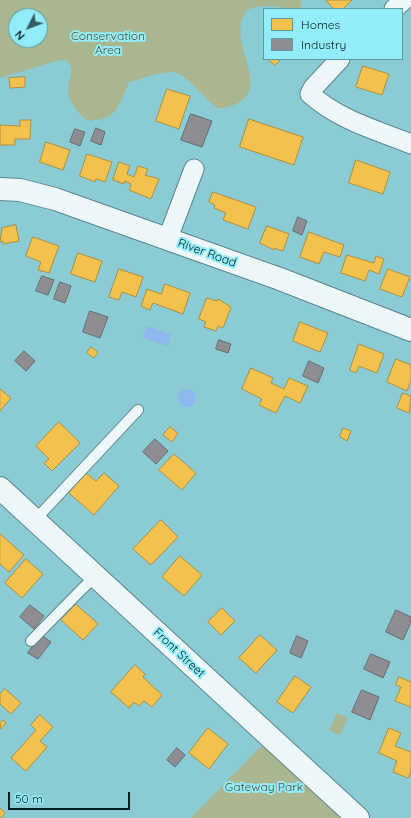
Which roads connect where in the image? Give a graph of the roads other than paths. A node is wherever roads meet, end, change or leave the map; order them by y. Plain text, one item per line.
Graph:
1 (404, 0) edge
2 (395, 8) edge
3 (339, 60) edge
4 (411, 144) edge
5 (194, 169) dead end
6 (0, 189) edge
7 (168, 238) junction
8 (411, 330) edge
9 (138, 410) dead end
10 (0, 488) edge
11 (35, 520) junction
12 (96, 576) junction
13 (31, 641) dead end
14 (358, 818) edge

1 - 2 street
3 - 4 street
5 - 7 street
6 - 7 main road, River Road
7 - 8 main road, River Road
9 - 11 lane
10 - 11 main road, Front Street
11 - 12 main road, Front Street
12 - 13 lane
12 - 14 main road, Front Street

